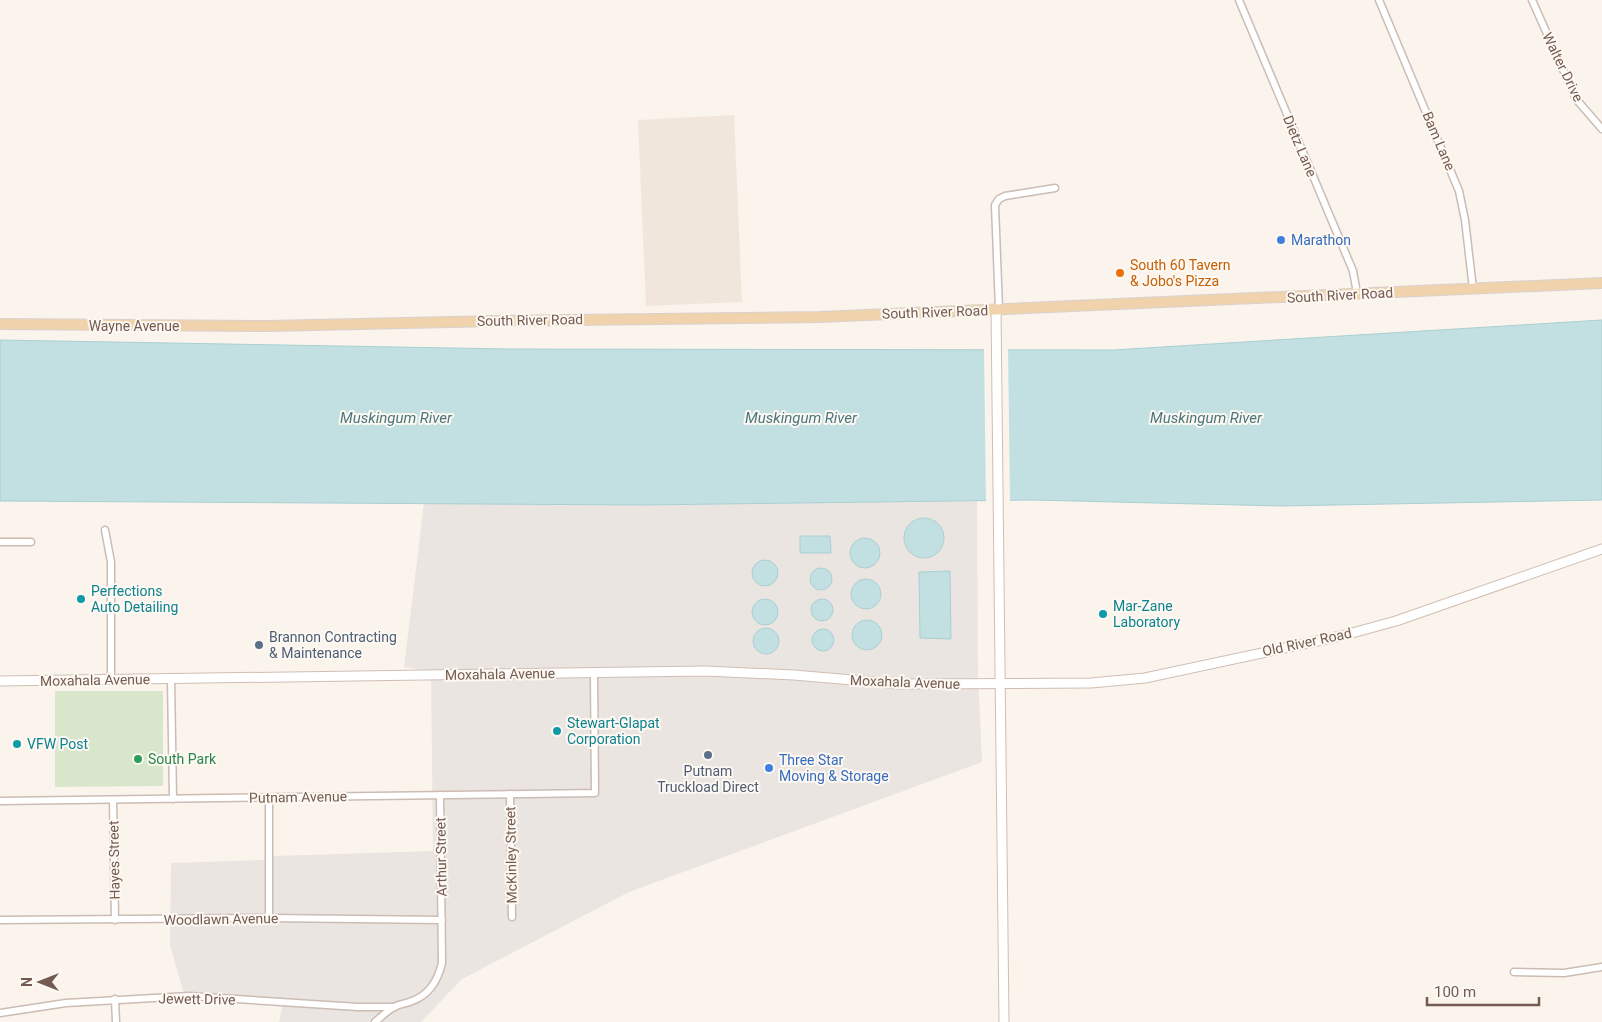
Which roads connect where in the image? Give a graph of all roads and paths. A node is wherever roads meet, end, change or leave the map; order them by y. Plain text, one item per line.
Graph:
1 (1239, 0) edge
2 (1379, 0) edge
3 (1532, 0) edge
4 (1602, 129) edge
5 (1055, 188) dead end
6 (1602, 283) edge
7 (1473, 289) junction
8 (1357, 294) junction
9 (997, 309) junction
10 (0, 324) edge
11 (268, 326) joint
12 (105, 530) dead end
13 (0, 542) edge
14 (31, 542) dead end
15 (1602, 549) edge
16 (594, 673) junction
17 (111, 679) junction
18 (171, 679) junction
19 (0, 681) edge
20 (1000, 683) junction
21 (510, 794) junction
22 (440, 795) junction
23 (269, 798) junction
24 (173, 799) junction
25 (113, 800) junction
26 (0, 801) edge
27 (512, 916) dead end
28 (268, 918) junction
29 (0, 920) edge
30 (115, 920) junction
31 (442, 920) junction
32 (1602, 967) edge
33 (1514, 972) dead end
34 (115, 999) junction
35 (395, 1006) junction
36 (0, 1013) edge
37 (116, 1022) edge
38 (375, 1022) edge
39 (1004, 1022) edge

1 - 8 street, Dietz Lane
2 - 7 street, Bam Lane
3 - 4 street, Walter Drive
5 - 9 street
6 - 7 main road, South River Road
7 - 8 main road, South River Road
8 - 9 main road, South River Road
9 - 11 main road, South River Road
9 - 20 main road
10 - 11 main road, Wayne Avenue
12 - 17 street
13 - 14 street
15 - 20 main road, Old River Road
16 - 18 main road, Moxahala Avenue
16 - 20 main road, Moxahala Avenue
16 - 21 street, Putnam Avenue
17 - 18 main road, Moxahala Avenue
17 - 19 main road, Moxahala Avenue
18 - 24 street
20 - 39 main road
21 - 22 street, Putnam Avenue
21 - 27 street, McKinley Street
22 - 23 street, Putnam Avenue
22 - 31 street, Arthur Street
23 - 24 street, Putnam Avenue
23 - 28 street
24 - 25 street, Putnam Avenue
25 - 26 street, Putnam Avenue
25 - 30 street, Hayes Street
28 - 30 street, Woodlawn Avenue
28 - 31 street, Woodlawn Avenue
29 - 30 street, Woodlawn Avenue
31 - 35 street, Arthur Street
32 - 33 street
34 - 35 street, Jewett Drive
34 - 36 street, Jewett Drive
34 - 37 street
35 - 38 street

